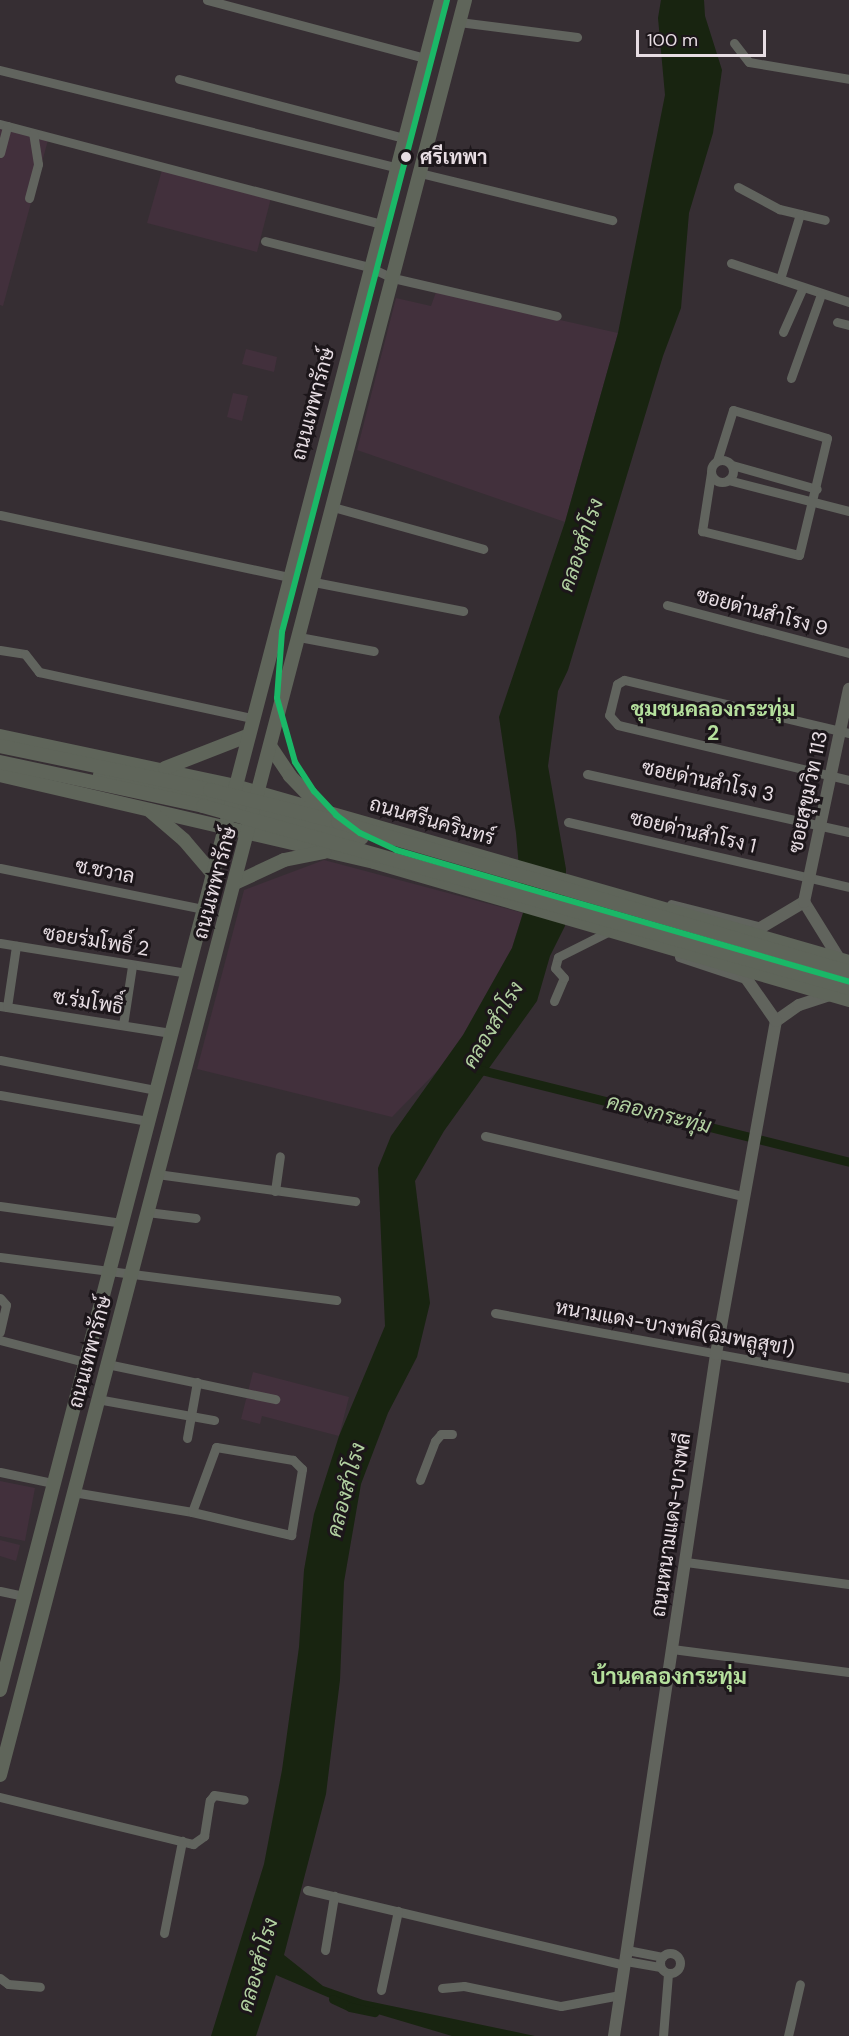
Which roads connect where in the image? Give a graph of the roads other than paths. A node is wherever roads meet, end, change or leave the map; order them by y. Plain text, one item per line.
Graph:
1 (207, 0) edge
2 (441, 0) edge
3 (465, 0) edge
4 (459, 22) junction
5 (577, 37) dead end
6 (734, 43) dead end
7 (425, 58) junction
8 (0, 70) edge
9 (179, 79) dead end
10 (849, 79) edge
11 (4, 125) edge
12 (33, 133) junction
13 (404, 138) junction
14 (0, 153) edge
15 (396, 167) junction
16 (420, 173) junction
17 (738, 186) dead end
18 (29, 198) dead end
19 (800, 214) junction
20 (612, 220) dead end
21 (825, 220) dead end
22 (380, 224) junction
23 (265, 241) dead end
24 (731, 263) dead end
25 (369, 267) junction
26 (393, 278) junction
27 (780, 279) junction
28 (803, 287) junction
29 (821, 294) junction
30 (849, 302) edge
31 (557, 316) dead end
32 (837, 322) dead end
33 (849, 325) edge
34 (783, 332) dead end
35 (791, 378) dead end
36 (717, 461) junction
37 (732, 465) junction
38 (711, 473) junction
39 (728, 480) junction
40 (817, 489) junction
41 (814, 503) junction
42 (333, 507) junction
43 (849, 512) edge
44 (0, 515) edge
45 (483, 549) dead end
46 (288, 577) junction
47 (314, 582) junction
48 (667, 606) dead end
49 (463, 611) dead end
50 (299, 638) junction
51 (0, 650) edge
52 (374, 651) dead end
53 (849, 653) edge
54 (849, 689) edge
55 (252, 718) junction
56 (845, 732) edge
57 (0, 736) edge
58 (247, 736) junction
59 (0, 746) edge
60 (270, 746) junction
61 (88, 753) junction
62 (0, 762) edge
63 (163, 768) junction
64 (587, 774) dead end
65 (0, 775) edge
66 (100, 775) junction
67 (831, 775) junction
68 (849, 780) edge
69 (235, 786) junction
70 (81, 792) junction
71 (259, 793) junction
72 (230, 804) junction
73 (142, 806) junction
74 (325, 810) junction
75 (254, 811) junction
76 (568, 822) dead end
77 (820, 824) junction
78 (225, 825) junction
79 (384, 828) junction
80 (249, 831) junction
81 (849, 832) edge
82 (362, 838) junction
83 (332, 851) junction
84 (374, 862) junction
85 (0, 868) edge
86 (213, 874) junction
87 (810, 876) junction
88 (235, 883) junction
89 (849, 887) edge
90 (608, 888) dead end
91 (804, 902) junction
92 (204, 909) junction
93 (757, 930) junction
94 (0, 944) edge
95 (16, 946) junction
96 (844, 961) edge
97 (132, 966) junction
98 (849, 972) edge
99 (187, 973) junction
100 (746, 976) junction
101 (849, 988) edge
102 (830, 995) junction
103 (849, 1000) edge
104 (554, 1001) dead end
105 (4, 1007) edge
106 (776, 1021) junction
107 (123, 1025) junction
108 (171, 1033) junction
109 (0, 1060) edge
110 (156, 1090) junction
111 (0, 1095) edge
112 (148, 1121) junction
113 (485, 1136) dead end
114 (280, 1156) dead end
115 (158, 1174) junction
116 (275, 1191) junction
117 (743, 1196) junction
118 (355, 1201) dead end
119 (0, 1206) edge
120 (147, 1212) junction
121 (196, 1218) dead end
122 (122, 1223) junction
123 (0, 1257) edge
124 (108, 1273) junction
125 (130, 1276) junction
126 (0, 1298) edge
127 (336, 1300) dead end
128 (495, 1312) dead end
129 (0, 1332) edge
130 (0, 1340) edge
131 (716, 1354) junction
132 (85, 1362) junction
133 (107, 1364) junction
134 (849, 1378) edge
135 (197, 1382) junction
136 (97, 1399) junction
137 (275, 1399) dead end
138 (191, 1416) junction
139 (214, 1420) dead end
140 (452, 1434) dead end
141 (187, 1438) dead end
142 (0, 1472) edge
143 (420, 1480) dead end
144 (52, 1483) junction
145 (73, 1492) junction
146 (192, 1512) junction
147 (686, 1562) junction
148 (849, 1584) edge
149 (0, 1591) edge
150 (24, 1596) junction
151 (672, 1649) junction
152 (849, 1672) edge
153 (0, 1690) edge
154 (0, 1775) edge
155 (0, 1797) edge
156 (244, 1800) dead end
157 (182, 1842) junction
158 (307, 1890) dead end
159 (334, 1896) junction
160 (398, 1911) junction
161 (164, 1933) dead end
162 (325, 1950) dead end
163 (626, 1958) junction
164 (661, 1962) junction
165 (668, 1974) junction
166 (0, 1978) edge
167 (800, 1984) dead end
168 (40, 1987) dead end
169 (442, 1988) dead end
170 (381, 1989) dead end
171 (620, 1995) junction
172 (615, 2035) edge
173 (663, 2036) edge
174 (788, 2036) edge

1 - 7 street
2 - 7 main road, ถนนเทพารักษ์
3 - 4 main road, ถนนเทพารักษ์
4 - 5 street
4 - 16 main road, ถนนเทพารักษ์
6 - 10 street
7 - 13 main road, ถนนเทพารักษ์
8 - 15 street
9 - 13 street
11 - 12 street
11 - 14 street
12 - 18 street
12 - 22 street
13 - 15 main road, ถนนเทพารักษ์
15 - 22 main road, ถนนเทพารักษ์
16 - 20 street
16 - 26 main road, ถนนเทพารักษ์
17 - 19 street
19 - 21 street
19 - 27 street
22 - 25 main road, ถนนเทพารักษ์
23 - 25 street
24 - 27 street
25 - 26 street
25 - 46 main road, ถนนเทพารักษ์
26 - 31 street
26 - 42 main road, ถนนเทพารักษ์
27 - 28 street
28 - 29 street
28 - 34 street
29 - 30 street
29 - 35 street
32 - 33 street
36 - 37 street
36 - 38 street
36 - 40 street
37 - 39 street
37 - 40 street
38 - 39 street
38 - 41 street
39 - 41 street
40 - 41 street
41 - 43 street
42 - 45 street
42 - 47 main road, ถนนเทพารักษ์
44 - 46 street
46 - 55 main road, ถนนเทพารักษ์
47 - 49 street
47 - 50 main road, ถนนเทพารักษ์
48 - 53 street, ซอยด่านสำโรง 9
50 - 52 street
50 - 60 main road, ถนนเทพารักษ์
51 - 55 street
54 - 56 main road, ซอยสุขุมวิท 113
55 - 58 main road, ถนนเทพารักษ์
56 - 67 main road, ซอยสุขุมวิท 113
56 - 67 street
57 - 61 main road, ถนนศรีนครินทร์
58 - 63 main road
58 - 69 main road, ถนนเทพารักษ์
59 - 98 main road, ถนนศรีนครินทร์, bridge
60 - 71 main road, ถนนเทพารักษ์
60 - 74 main road
61 - 63 main road, ถนนศรีนครินทร์
61 - 66 main road
62 - 101 main road, bridge
63 - 69 main road, ถนนศรีนครินทร์
64 - 77 street, ซอยด่านสำโรง 3
65 - 70 main road
66 - 70 main road
66 - 72 main road
67 - 68 street
67 - 77 main road, ซอยสุขุมวิท 113
69 - 71 main road, ถนนศรีนครินทร์
69 - 72 main road, ถนนเทพารักษ์
70 - 73 main road
71 - 74 main road, ถนนศรีนครินทร์
71 - 75 main road, ถนนเทพารักษ์
72 - 75 main road
72 - 78 main road, ถนนเทพารักษ์
73 - 78 main road
73 - 86 main road
74 - 79 main road, ถนนศรีนครินทร์
75 - 80 main road, ถนนเทพารักษ์
75 - 82 main road
76 - 87 street, ซอยด่านสำโรง 1
77 - 81 street, ซอยด่านสำโรง 3
77 - 87 main road, ซอยสุขุมวิท 113
78 - 80 main road
78 - 86 main road, ถนนเทพารักษ์
79 - 82 main road
79 - 93 main road, ถนนศรีนครินทร์
80 - 83 main road
80 - 88 main road, ถนนเทพารักษ์
82 - 84 main road
83 - 84 main road
83 - 88 main road
84 - 100 main road
85 - 92 street, ซ.ชวาล
86 - 92 main road, ถนนเทพารักษ์
87 - 89 street, ซอยด่านสำโรง 1
87 - 91 main road, ซอยสุขุมวิท 113
88 - 115 main road, ถนนเทพารักษ์
90 - 93 street
91 - 93 main road
91 - 96 main road
92 - 99 main road, ถนนเทพารักษ์
93 - 96 main road, ถนนศรีนครินทร์
94 - 95 street, ซอยร่มโพธิ์ 2
95 - 97 street, ซอยร่มโพธิ์ 2
95 - 105 street
97 - 99 street, ซอยร่มโพธิ์ 2
97 - 107 street
99 - 108 main road, ถนนเทพารักษ์
100 - 102 main road
100 - 104 street
100 - 106 main road
102 - 103 main road
102 - 106 main road
105 - 107 street, ซ.ร่มโพธิ์
106 - 117 main road, ถนนหนามแดง-บางพลี
107 - 108 street, ซ.ร่มโพธิ์
108 - 110 main road, ถนนเทพารักษ์
109 - 110 street
110 - 112 main road, ถนนเทพารักษ์
111 - 112 street
112 - 122 main road, ถนนเทพารักษ์
113 - 117 street
114 - 116 street
115 - 116 street
115 - 120 main road, ถนนเทพารักษ์
116 - 118 street
117 - 131 main road, ถนนหนามแดง-บางพลี
119 - 122 street
120 - 121 street
120 - 125 main road, ถนนเทพารักษ์
122 - 124 main road, ถนนเทพารักษ์
123 - 124 street
124 - 125 street
124 - 132 main road, ถนนเทพารักษ์
125 - 127 street
125 - 133 main road, ถนนเทพารักษ์
126 - 129 street
128 - 131 street, หนามแดง-บางพลี(ฉิมพลูสุข1)
130 - 132 street
131 - 134 street, หนามแดง-บางพลี(ฉิมพลูสุข1)
131 - 147 main road, ถนนหนามแดง-บางพลี
132 - 144 main road, ถนนเทพารักษ์
133 - 135 street
133 - 136 main road, ถนนเทพารักษ์
135 - 137 street
135 - 138 street
136 - 138 street
136 - 145 main road, ถนนเทพารักษ์
138 - 139 street
138 - 141 street
140 - 143 street
142 - 144 street
144 - 150 main road, ถนนเทพารักษ์
145 - 146 street
145 - 154 main road, ถนนเทพารักษ์
146 - 146 street
147 - 148 street
147 - 151 main road, ถนนหนามแดง-บางพลี
149 - 150 street
150 - 153 main road, ถนนเทพารักษ์
151 - 152 street
151 - 163 main road, ถนนหนามแดง-บางพลี
155 - 157 street
156 - 157 street
157 - 161 street
158 - 159 street
159 - 160 street
159 - 162 street
160 - 163 street
160 - 170 street
163 - 164 street
163 - 171 main road, ถนนหนามแดง-บางพลี
164 - 165 street
164 - 165 street
165 - 173 street
166 - 168 street
167 - 174 street
169 - 171 street
171 - 172 main road, ถนนหนามแดง-บางพลี

